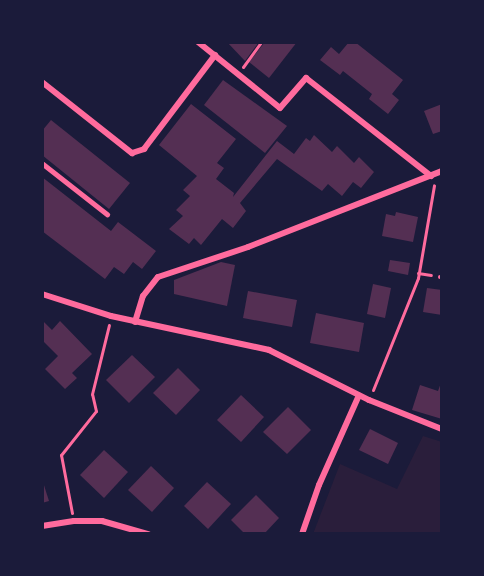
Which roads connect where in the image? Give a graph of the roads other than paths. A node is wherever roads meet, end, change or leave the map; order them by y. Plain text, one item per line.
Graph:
1 (198, 42) edge
2 (215, 55) junction
3 (42, 82) edge
4 (42, 163) edge
5 (442, 171) edge
6 (431, 176) junction
7 (107, 214) dead end
8 (42, 294) edge
9 (135, 321) junction
10 (360, 394) junction
11 (442, 429) edge
12 (42, 526) edge
13 (148, 534) edge
14 (302, 534) edge

1 - 2 street
2 - 3 street
2 - 6 street
4 - 7 lane
5 - 6 street
6 - 9 street
8 - 9 street
9 - 10 street
10 - 11 street
10 - 14 street
12 - 13 street

